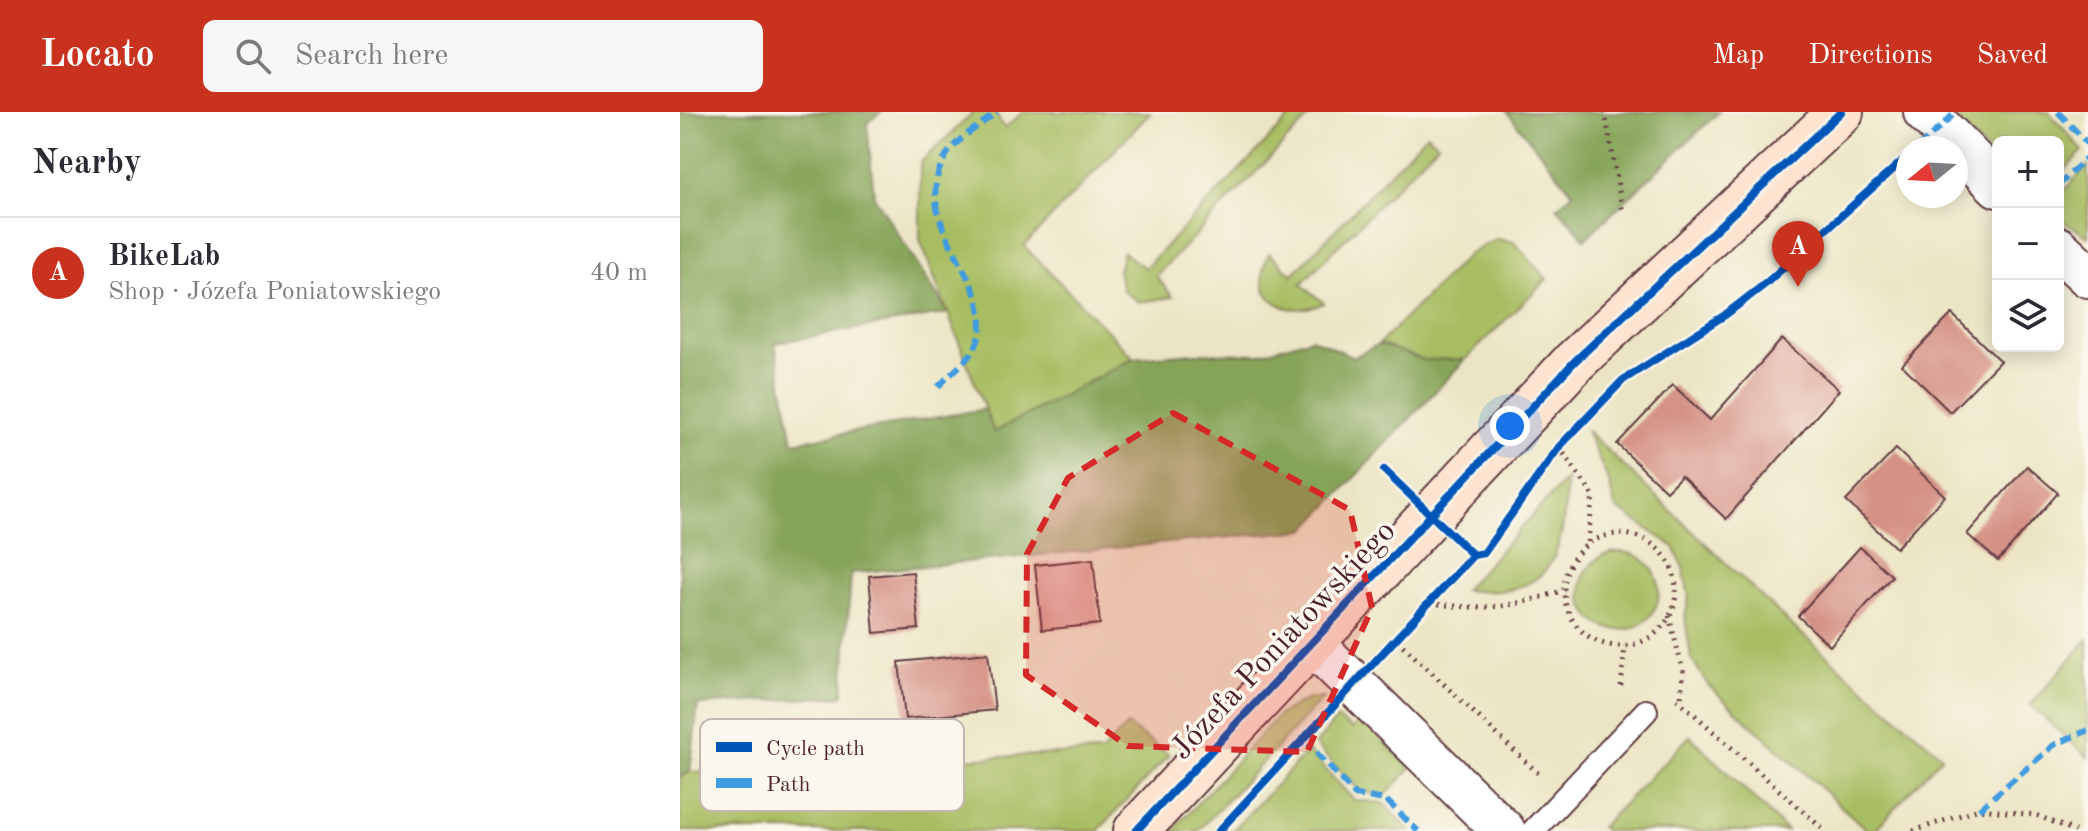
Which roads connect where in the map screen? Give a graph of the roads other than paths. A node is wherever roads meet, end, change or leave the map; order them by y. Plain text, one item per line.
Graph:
1 (1841, 112) edge
2 (1925, 112) edge
3 (1992, 180) edge
4 (2064, 254) edge
5 (2088, 276) edge
6 (1312, 643) junction
7 (1646, 711) road end
8 (1136, 831) edge
9 (1504, 831) edge
10 (1533, 831) edge

1 - 6 street, Józefa Poniatowskiego
2 - 3 street
4 - 5 street
6 - 8 street, Józefa Poniatowskiego
6 - 9 street
7 - 10 lane

